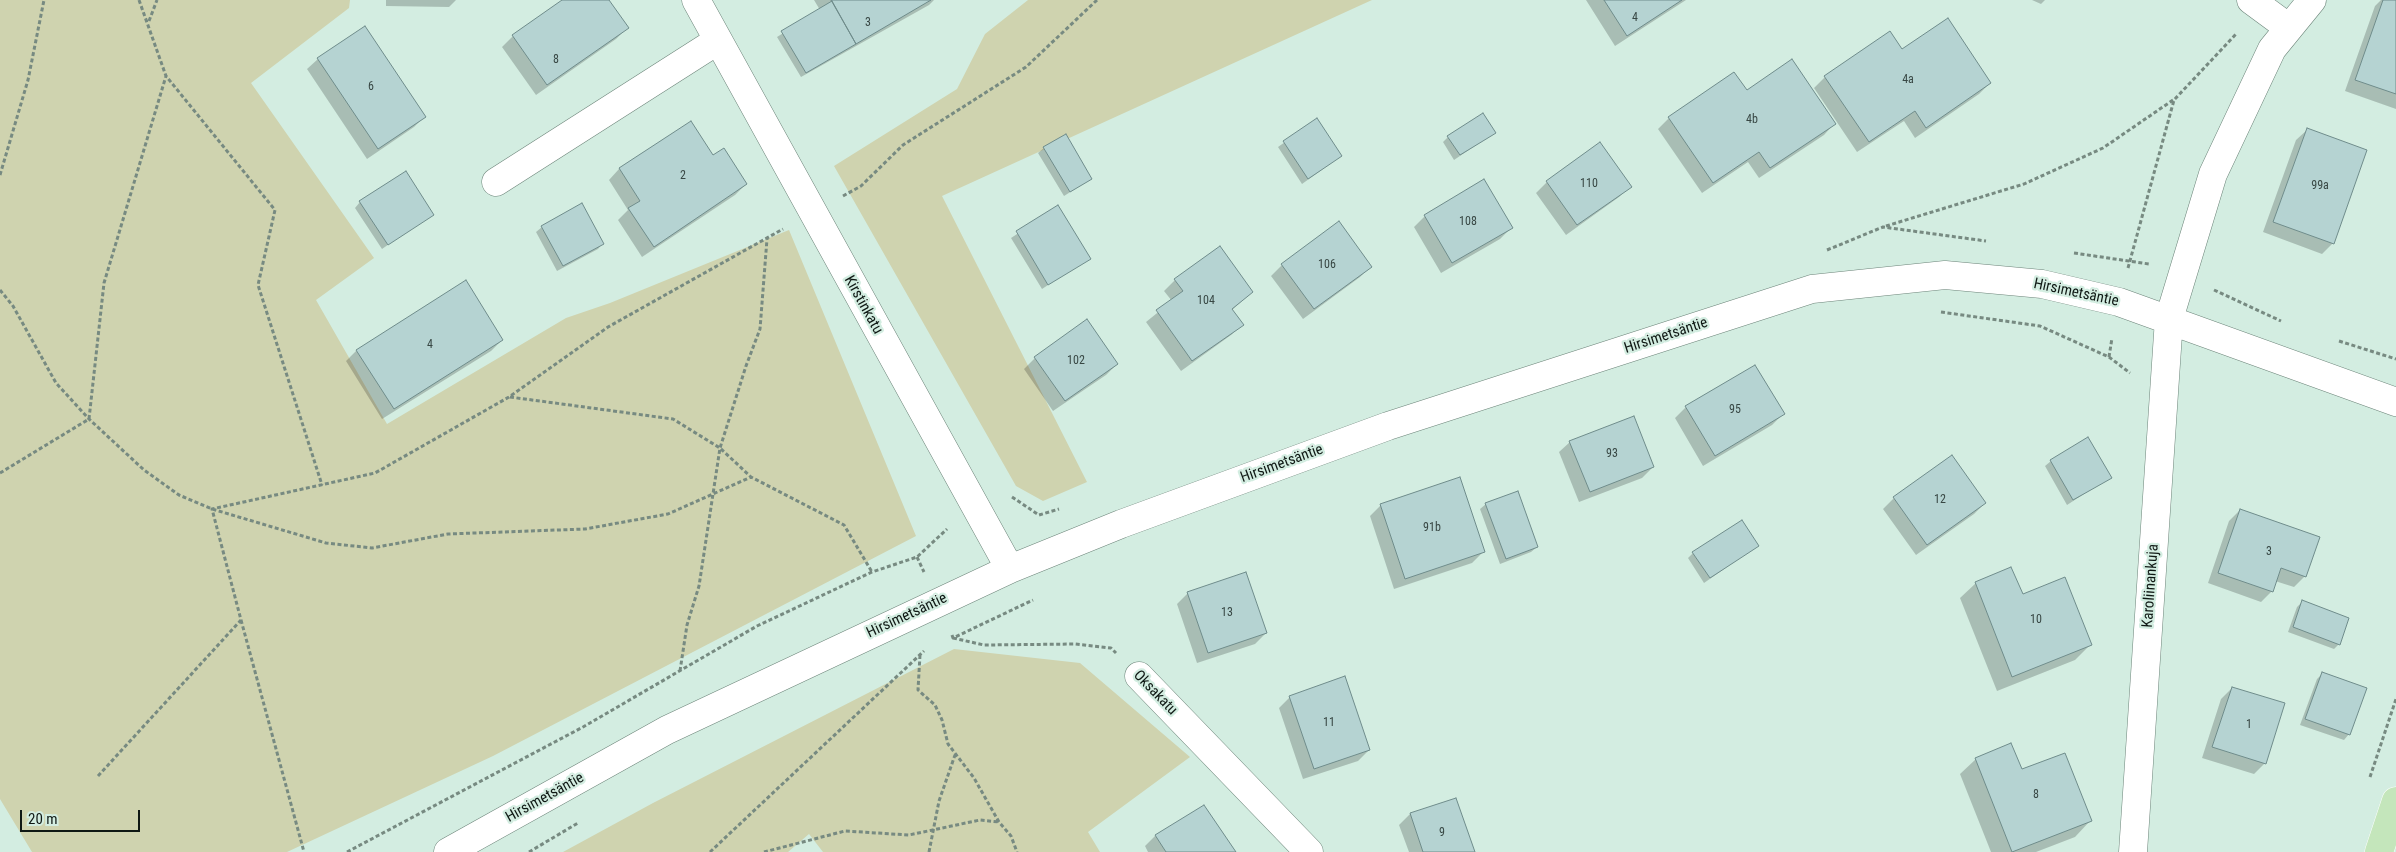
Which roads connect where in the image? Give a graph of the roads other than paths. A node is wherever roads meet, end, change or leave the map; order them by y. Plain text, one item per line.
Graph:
1 (696, 0) edge
2 (2312, 0) edge
3 (2256, 3) edge
4 (2289, 28) junction
5 (717, 41) junction
6 (496, 182) dead end
7 (2169, 320) junction
8 (2396, 402) edge
9 (1010, 569) junction
10 (1139, 676) road end
11 (2396, 801) edge
12 (448, 852) edge
13 (1309, 852) edge
14 (2133, 852) edge
15 (2379, 852) edge

1 - 5 street, Kirstinkatu
2 - 4 street
3 - 4 street
4 - 7 street
5 - 6 street
5 - 9 street, Kirstinkatu
7 - 8 street, Hirsimetsäntie
7 - 9 street, Hirsimetsäntie
7 - 14 street, Karoliinankuja
9 - 12 street, Hirsimetsäntie
10 - 13 street, Oksakatu
11 - 15 main road

